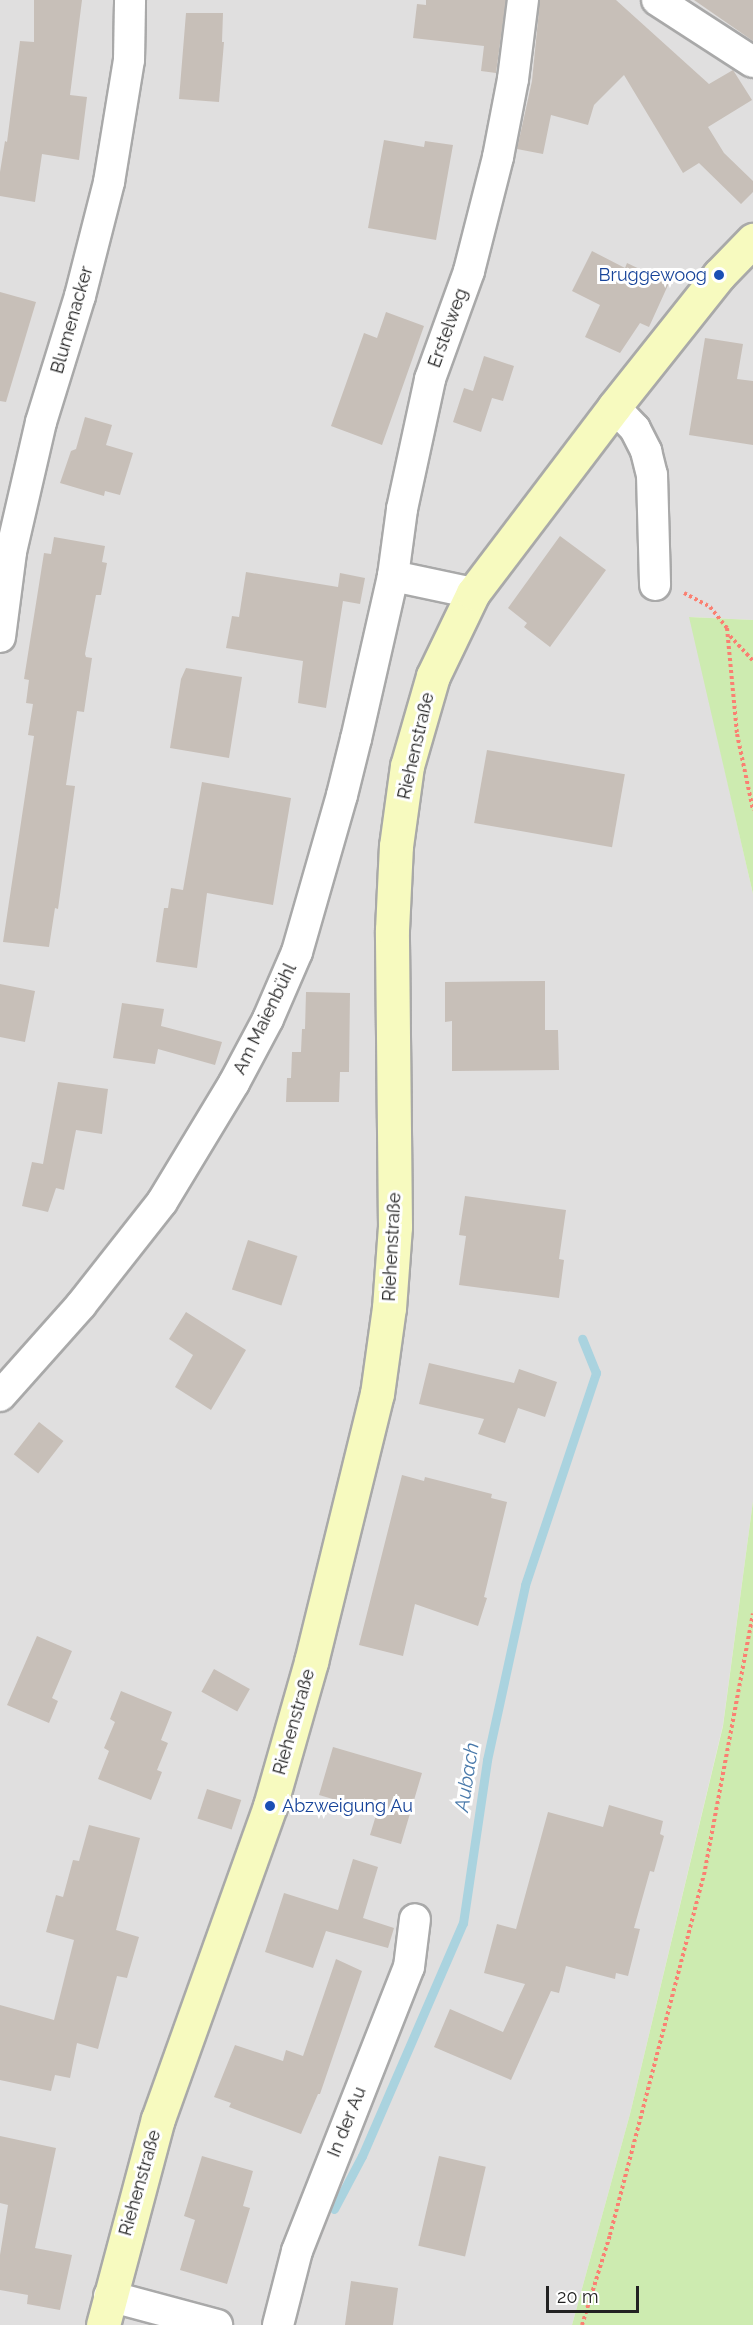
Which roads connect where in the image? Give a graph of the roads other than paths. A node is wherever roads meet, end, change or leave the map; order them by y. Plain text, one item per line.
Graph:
1 (130, 0) edge
2 (523, 0) edge
3 (657, 0) edge
4 (753, 62) edge
5 (753, 240) edge
6 (614, 407) junction
7 (393, 576) junction
8 (656, 585) road end
9 (473, 593) junction
10 (0, 637) edge
11 (0, 1396) edge
12 (415, 1919) dead end
13 (106, 2311) edge
14 (217, 2325) edge
15 (278, 2325) edge

1 - 10 street, Blumenacker
2 - 7 street, Erstelweg
3 - 4 street
5 - 6 street, Riehenstraße
6 - 8 street
6 - 9 street, Riehenstraße
7 - 9 street
7 - 11 street, Am Maienbühl
9 - 13 street, Riehenstraße
12 - 15 street, In der Au
13 - 14 street

